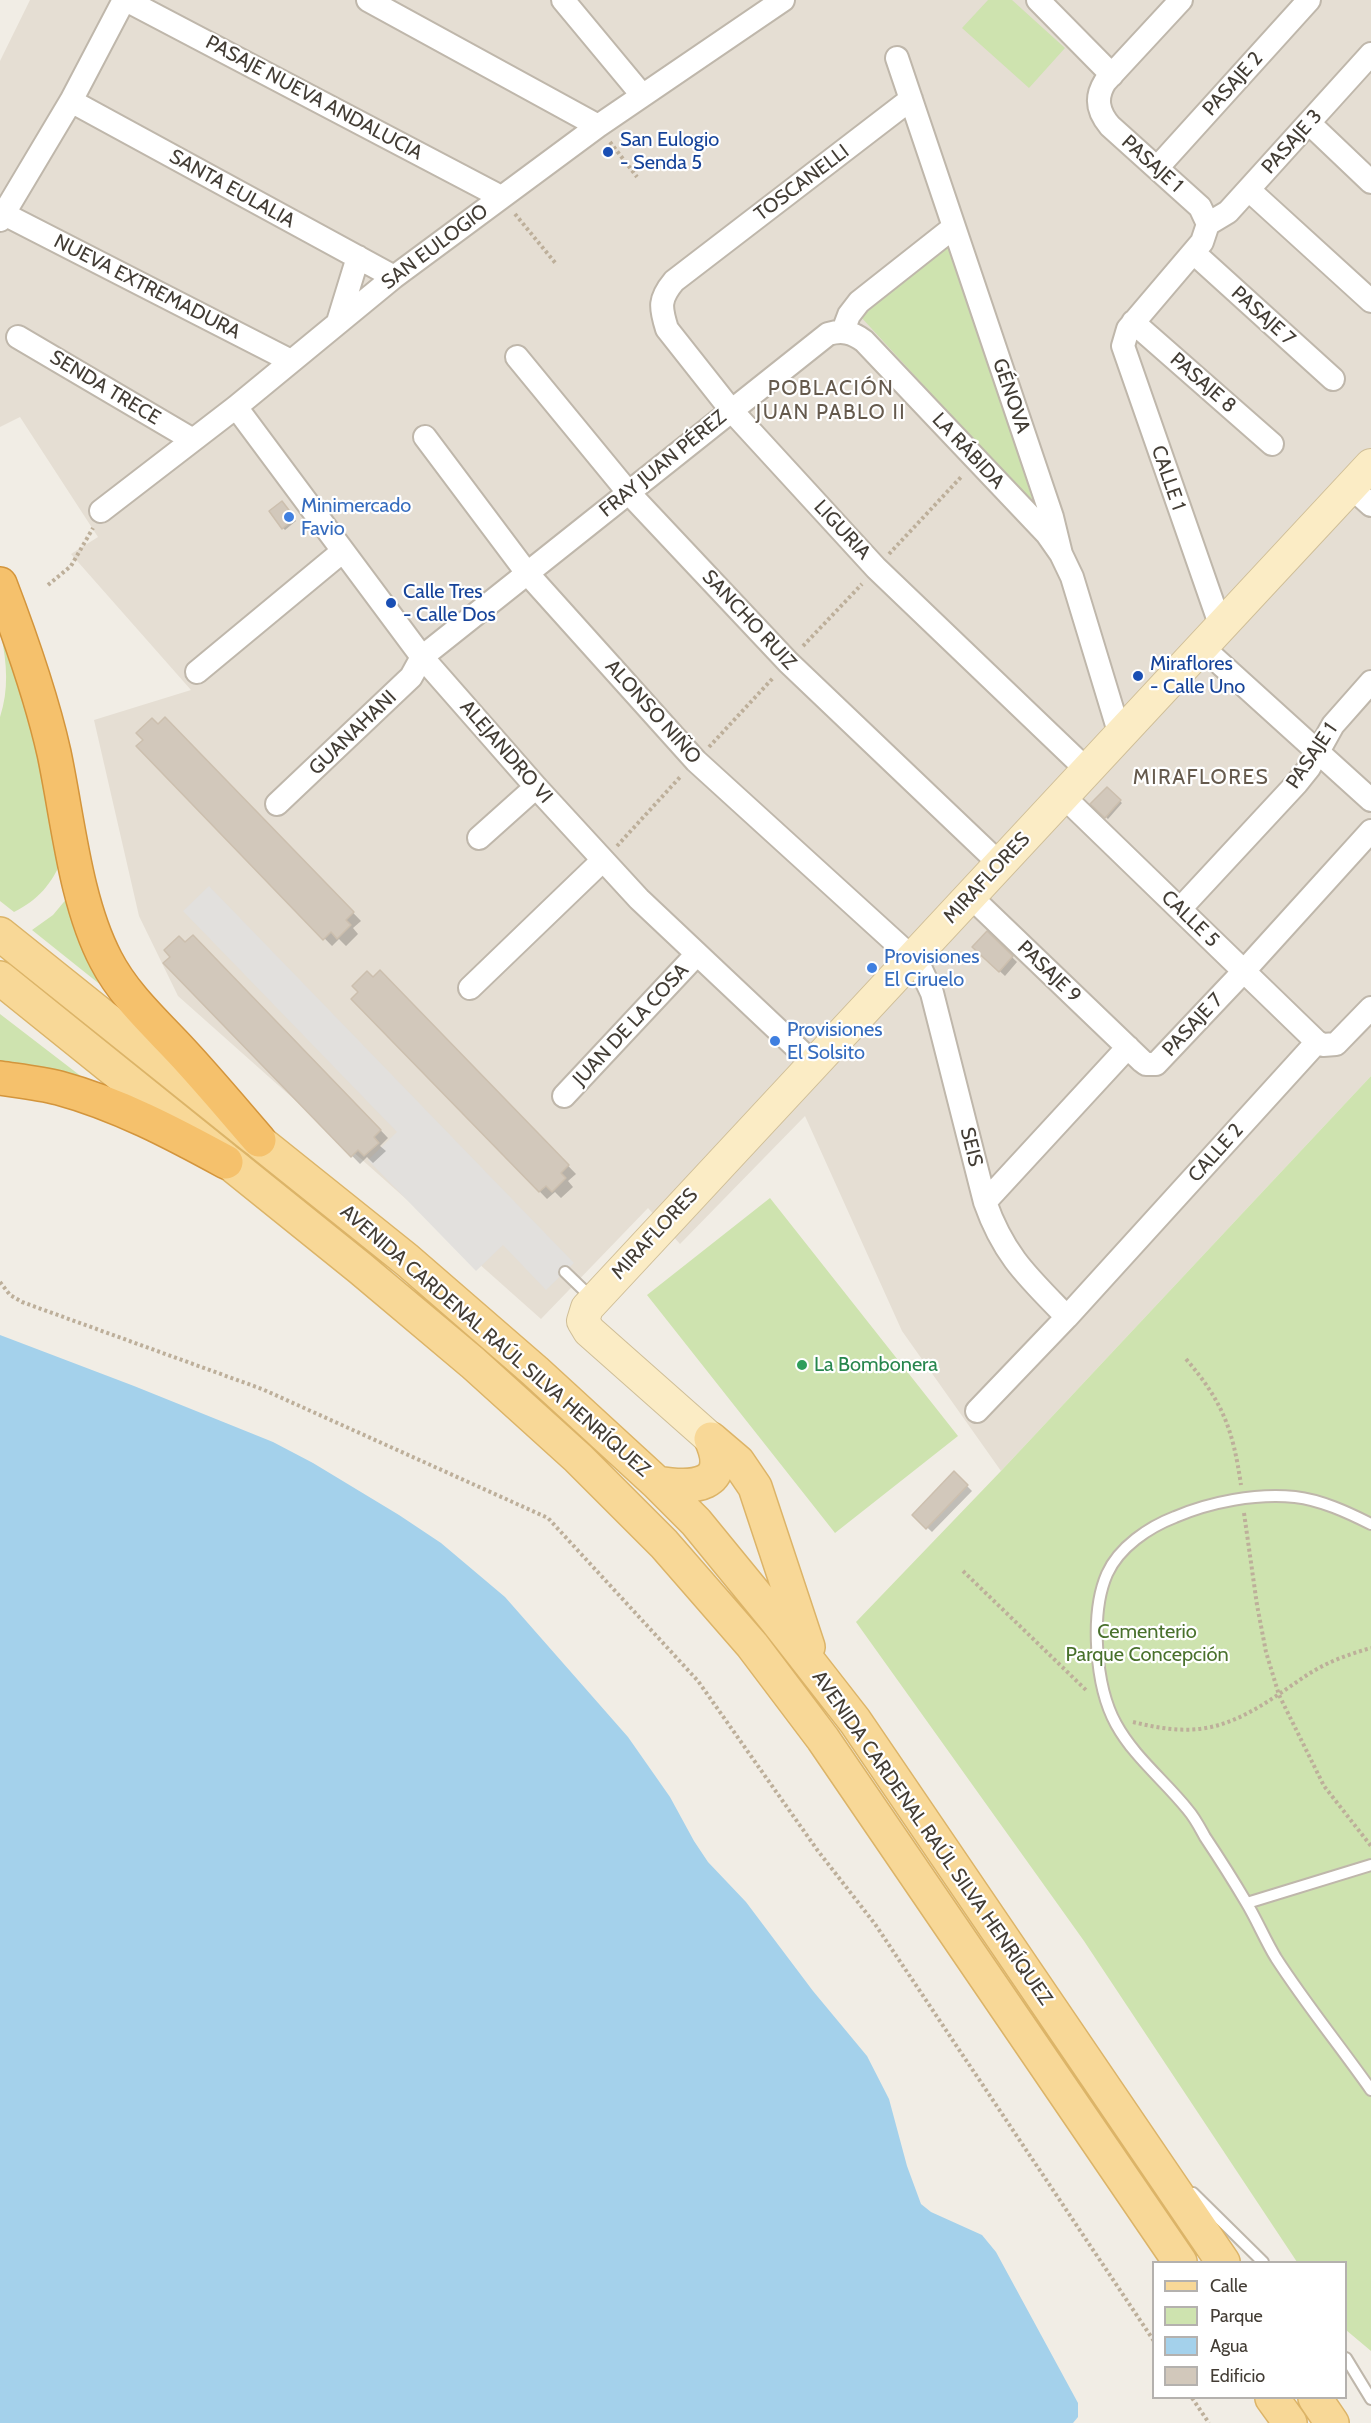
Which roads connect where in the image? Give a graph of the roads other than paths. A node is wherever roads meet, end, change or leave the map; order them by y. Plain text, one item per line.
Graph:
1 (125, 0) edge
2 (368, 0) edge
3 (563, 0) edge
4 (780, 0) edge
5 (1038, 0) edge
6 (1181, 0) edge
7 (1309, 0) edge
8 (897, 58) dead end
9 (1369, 60) edge
10 (1112, 75) junction
11 (642, 95) junction
12 (911, 99) junction
13 (70, 101) junction
14 (1309, 123) junction
15 (598, 126) junction
16 (1157, 168) junction
17 (1371, 182) edge
18 (1249, 190) junction
19 (501, 197) junction
20 (2, 217) edge
21 (1208, 224) junction
22 (954, 226) junction
23 (1194, 253) junction
24 (358, 257) junction
25 (692, 266) joint
26 (394, 277) junction
27 (1371, 301) edge
28 (338, 322) junction
29 (1130, 325) junction
30 (843, 331) junction
31 (18, 336) dead end
32 (517, 357) dead end
33 (291, 362) junction
34 (1333, 379) dead end
35 (236, 407) junction
36 (731, 410) junction
37 (425, 437) dead end
38 (193, 440) junction
39 (1272, 444) dead end
40 (1364, 486) edge
41 (628, 492) junction
42 (100, 511) road end
43 (342, 551) junction
44 (1061, 554) junction
45 (527, 573) junction
46 (0, 584) edge
47 (1211, 637) junction
48 (422, 657) junction
49 (197, 672) dead end
50 (1371, 681) edge
51 (1120, 735) junction
52 (1318, 750) junction
53 (1088, 770) junction
54 (536, 787) junction
55 (1063, 796) junction
56 (1371, 800) edge
57 (277, 804) dead end
58 (1371, 831) edge
59 (479, 838) dead end
60 (602, 861) junction
61 (1000, 864) junction
62 (970, 896) junction
63 (1180, 909) junction
64 (0, 934) edge
65 (697, 954) junction
66 (913, 957) junction
67 (1244, 971) junction
68 (0, 978) edge
69 (470, 988) dead end
70 (1371, 1008) edge
71 (1317, 1042) junction
72 (1128, 1047) junction
73 (814, 1064) junction
74 (0, 1078) edge
75 (564, 1096) dead end
76 (259, 1140) junction
77 (226, 1162) junction
78 (985, 1202) junction
79 (565, 1272) dead end
80 (589, 1310) junction
81 (1067, 1317) junction
82 (977, 1411) dead end
83 (711, 1439) junction
84 (657, 1483) junction
85 (1371, 1524) edge
86 (816, 1672) junction
87 (1371, 1865) edge
88 (1247, 1903) junction
89 (1371, 2090) edge
90 (1137, 2135) junction
91 (1179, 2261) edge
92 (1222, 2261) edge
93 (1262, 2261) edge
94 (1347, 2360) edge
95 (1371, 2398) edge
96 (1273, 2399) edge
97 (1316, 2399) edge
98 (1290, 2423) edge
99 (1332, 2423) edge

1 - 13 street
1 - 19 street, PASAJE NUEVA ANDALUCIA
2 - 15 street
3 - 11 street
4 - 11 street, SAN EULOGIO
5 - 10 street
6 - 10 street, PASAJE 1
7 - 16 street, PASAJE 2
8 - 12 street, GÉNOVA
9 - 14 street, PASAJE 3
10 - 16 street, PASAJE 1
11 - 15 street, SAN EULOGIO
12 - 22 street, GÉNOVA
12 - 25 street, TOSCANELLI
13 - 20 street
13 - 24 street, SANTA EULALIA
14 - 17 street
14 - 18 street, PASAJE 3
15 - 19 street, SAN EULOGIO
16 - 21 street, PASAJE 1
18 - 21 street, PASAJE 3
18 - 27 street
19 - 26 street, SAN EULOGIO
20 - 33 street, NUEVA EXTREMADURA
21 - 23 street
22 - 30 street
22 - 44 street, GÉNOVA
23 - 29 street
23 - 34 street, PASAJE 7
24 - 26 street, SANTA EULALIA
24 - 28 street
25 - 36 street, LIGURIA
26 - 28 street, SAN EULOGIO
28 - 33 street, SAN EULOGIO
29 - 39 street, PASAJE 8
29 - 47 street, CALLE 1
30 - 36 street, FRAY JUAN PÉREZ
30 - 44 street, LA RÁBIDA
31 - 38 street, SENDA TRECE
32 - 41 street, SANCHO RUIZ
33 - 35 street, SAN EULOGIO
35 - 38 street, SAN EULOGIO
35 - 43 street, ALEJANDRO VI
36 - 41 street, FRAY JUAN PÉREZ
36 - 53 street, LIGURIA
37 - 45 street, ALONSO NIÑO
38 - 42 street, SAN EULOGIO
40 - 47 street, MIRAFLORES
41 - 45 street, FRAY JUAN PÉREZ
41 - 61 street, SANCHO RUIZ
43 - 48 street, ALEJANDRO VI
43 - 49 street
44 - 51 street, GÉNOVA
45 - 48 street, FRAY JUAN PÉREZ
45 - 66 street, ALONSO NIÑO
46 - 76 highway
47 - 51 street, MIRAFLORES
47 - 52 street
48 - 54 street, ALEJANDRO VI
48 - 57 street, GUANAHANI
50 - 52 street, PASAJE 1
51 - 53 street, MIRAFLORES
52 - 56 street
52 - 63 street, PASAJE 1
53 - 55 street, MIRAFLORES
54 - 59 street
54 - 60 street, ALEJANDRO VI
55 - 61 street, MIRAFLORES
55 - 63 street, CALLE 5
58 - 67 street, PASAJE 7
60 - 65 street, ALEJANDRO VI
60 - 69 street
61 - 62 street, MIRAFLORES
62 - 66 street, MIRAFLORES
62 - 72 street, PASAJE 9
63 - 67 street, CALLE 5
64 - 76 main road, AVENIDA CARDENAL RAÚL SILVA HENRÍQUEZ
65 - 73 street, ALEJANDRO VI
65 - 75 street, JUAN DE LA COSA
66 - 73 street, MIRAFLORES
66 - 78 street, SEIS
67 - 71 street, CALLE 5
67 - 72 street, PASAJE 7
68 - 77 main road, AVENIDA CARDENAL RAÚL SILVA HENRÍQUEZ
70 - 71 street
71 - 81 street, CALLE 2
72 - 78 street
73 - 80 street, MIRAFLORES
74 - 77 highway
76 - 84 main road, AVENIDA CARDENAL RAÚL SILVA HENRÍQUEZ
77 - 91 main road, AVENIDA CARDENAL RAÚL SILVA HENRÍQUEZ
78 - 81 street, SEIS
79 - 80 lane
80 - 83 street
81 - 82 street, CALLE 2
83 - 84 main road
83 - 86 main road
84 - 86 main road, AVENIDA CARDENAL RAÚL SILVA HENRÍQUEZ
85 - 88 lane
86 - 90 main road, AVENIDA CARDENAL RAÚL SILVA HENRÍQUEZ
87 - 88 lane
88 - 89 lane
90 - 92 main road, AVENIDA CARDENAL RAÚL SILVA HENRÍQUEZ
90 - 93 lane
94 - 95 lane
96 - 98 main road
97 - 99 main road

